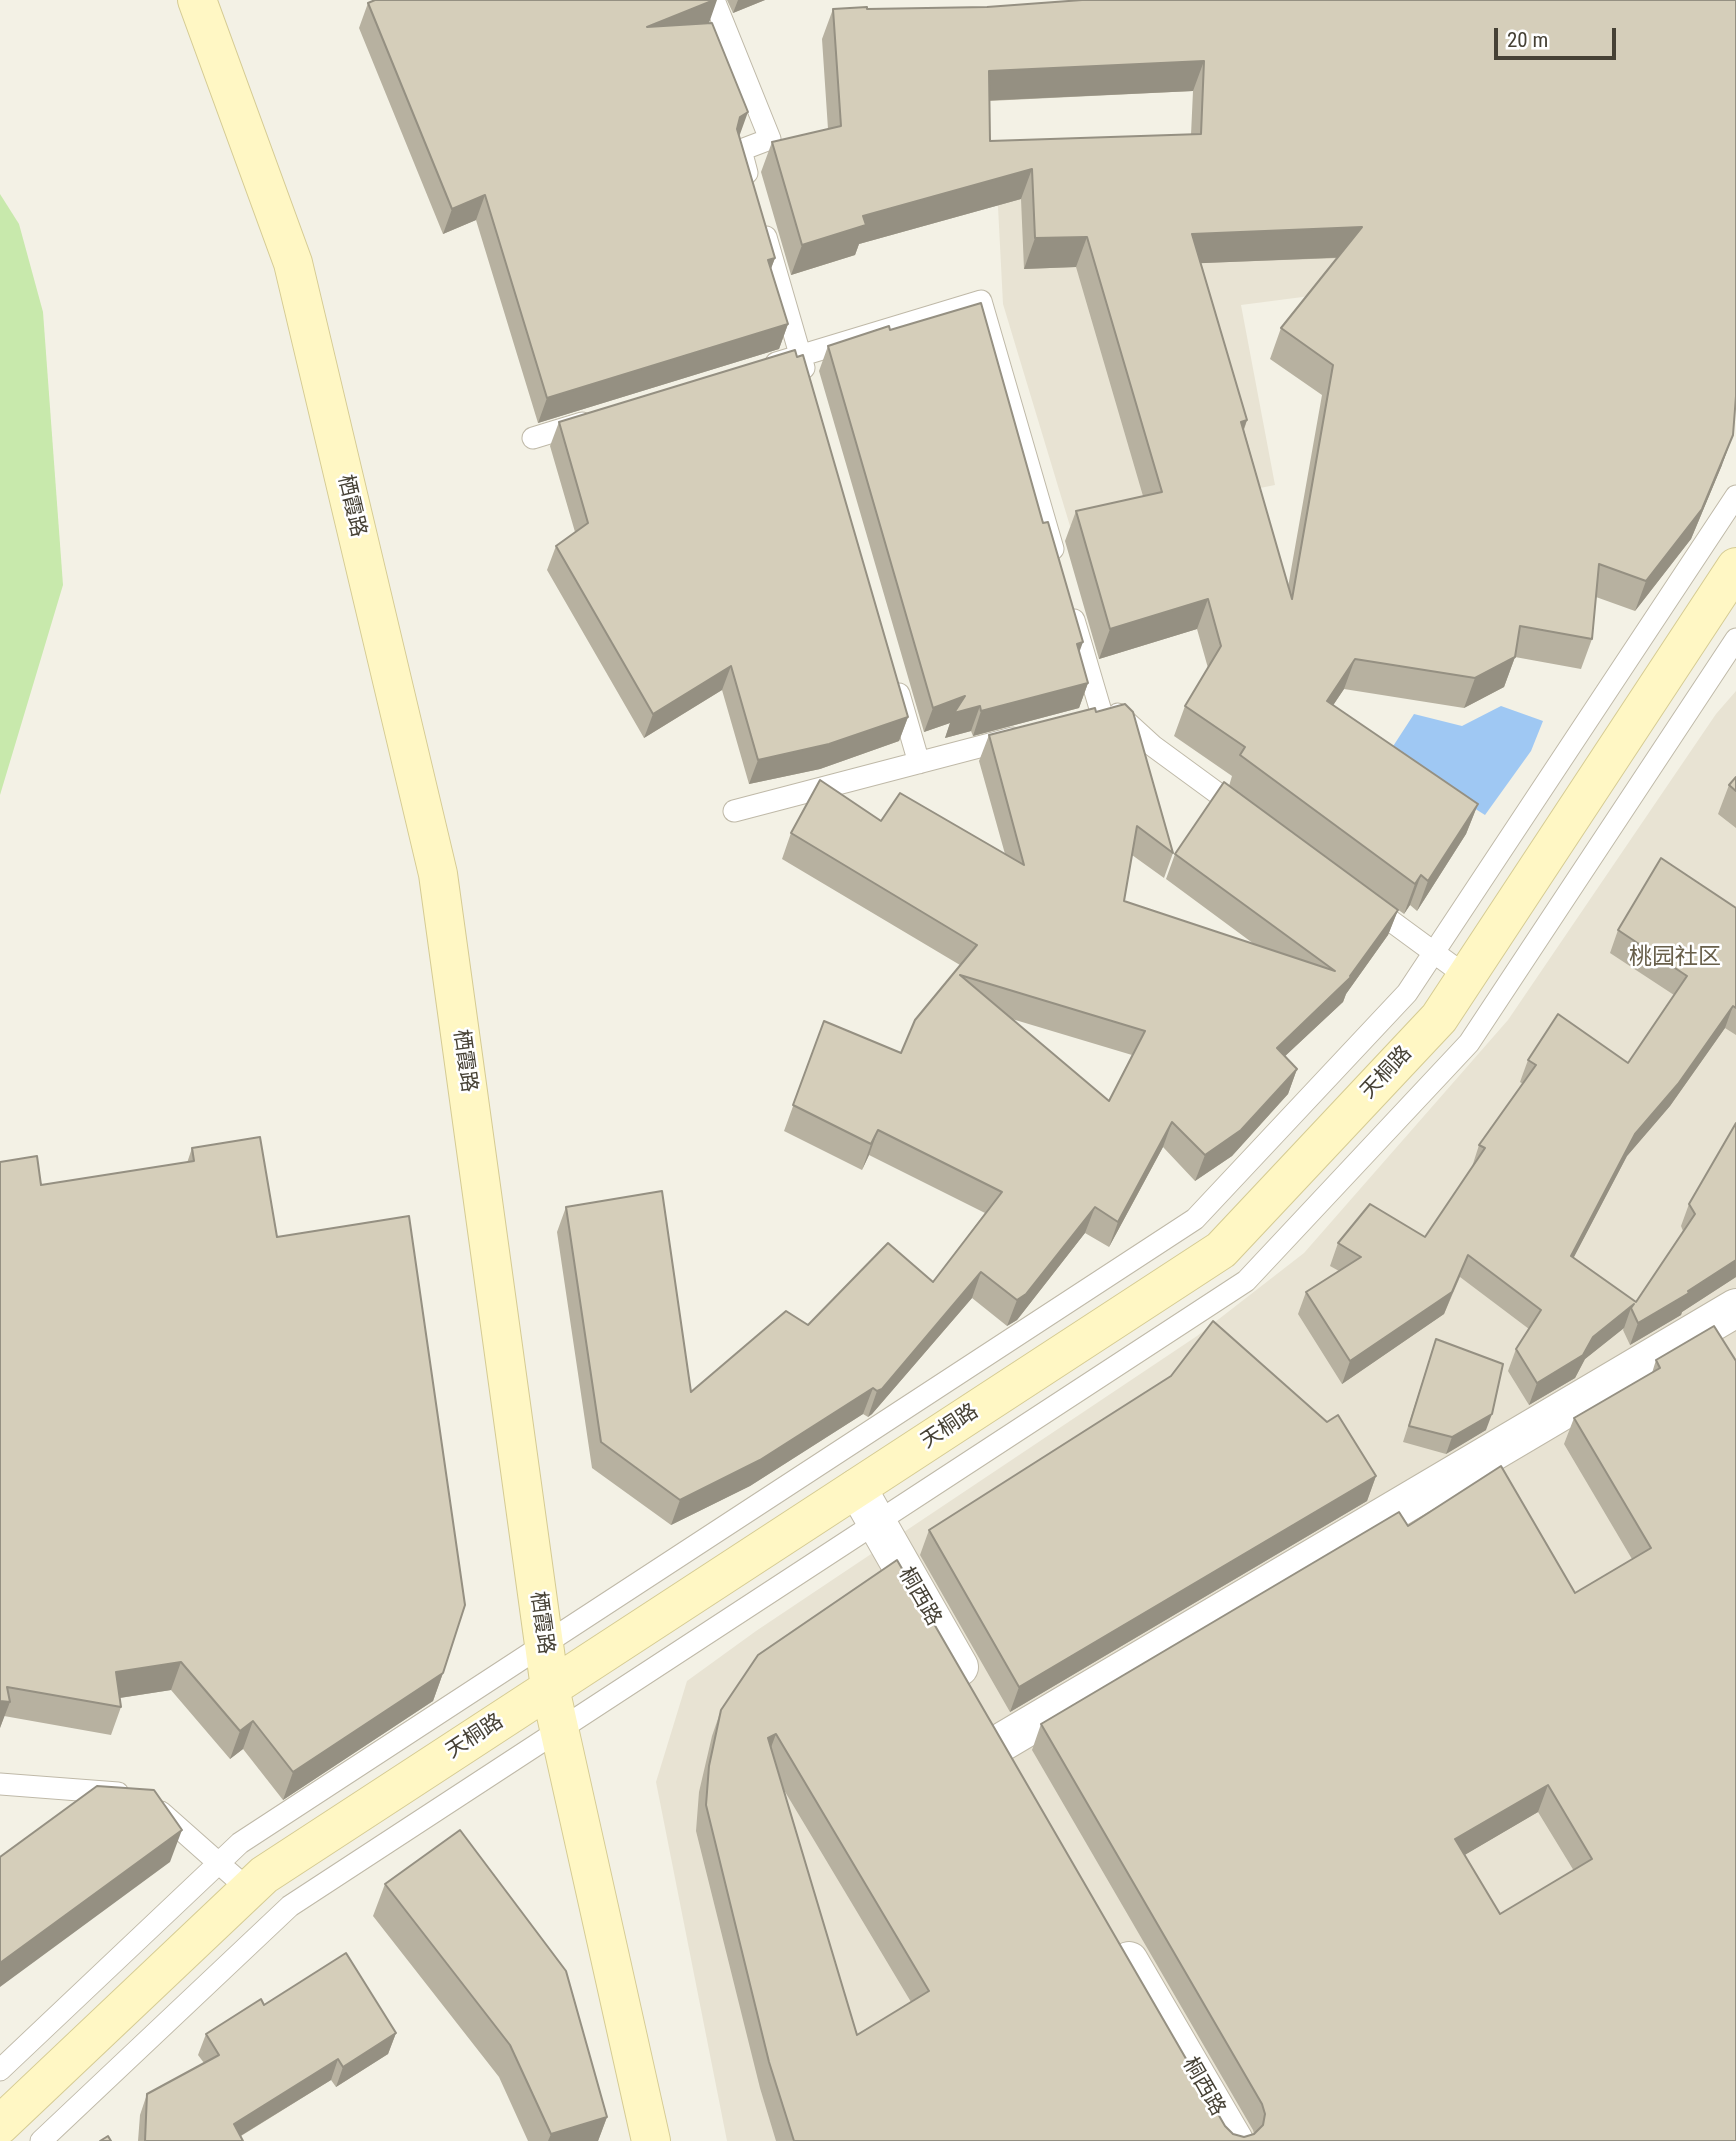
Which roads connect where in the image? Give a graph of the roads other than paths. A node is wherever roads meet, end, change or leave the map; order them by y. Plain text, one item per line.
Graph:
1 (197, 0) edge
2 (714, 0) edge
3 (752, 190) edge
4 (760, 216) edge
5 (757, 369) edge
6 (810, 390) edge
7 (599, 418) edge
8 (533, 438) dead end
9 (1736, 496) edge
10 (1736, 567) edge
11 (1059, 568) edge
12 (1067, 595) edge
13 (1736, 639) edge
14 (891, 670) edge
15 (1036, 732) edge
16 (919, 763) junction
17 (734, 811) dead end
18 (1254, 820) edge
19 (1354, 894) edge
20 (1466, 976) junction
21 (1736, 1308) edge
22 (857, 1488) junction
23 (877, 1524) junction
24 (544, 1646) junction
25 (550, 1688) junction
26 (559, 1731) junction
27 (0, 1784) edge
28 (219, 1863) junction
29 (249, 1890) junction
30 (1114, 1936) edge
31 (0, 2070) edge
32 (0, 2125) edge
33 (41, 2141) edge
34 (651, 2141) edge
35 (1234, 2141) edge

1 - 24 main road, 栖霞路
2 - 3 lane
4 - 6 lane
5 - 11 lane
7 - 8 lane
9 - 24 lane
10 - 20 main road, 天桐路
12 - 18 lane
13 - 23 lane
14 - 16 lane
15 - 16 lane
16 - 17 lane
19 - 20 lane
20 - 22 main road, 天桐路
21 - 23 street, 桐西路
22 - 23 street, 桐西路
22 - 25 main road, 天桐路
23 - 26 lane
24 - 25 main road, 栖霞路
24 - 28 lane
25 - 26 main road, 栖霞路
25 - 29 main road, 天桐路
26 - 33 lane
26 - 34 main road, 栖霞路
27 - 28 lane
28 - 29 lane
28 - 31 lane
29 - 32 main road, 天桐路
30 - 35 street, 桐西路

